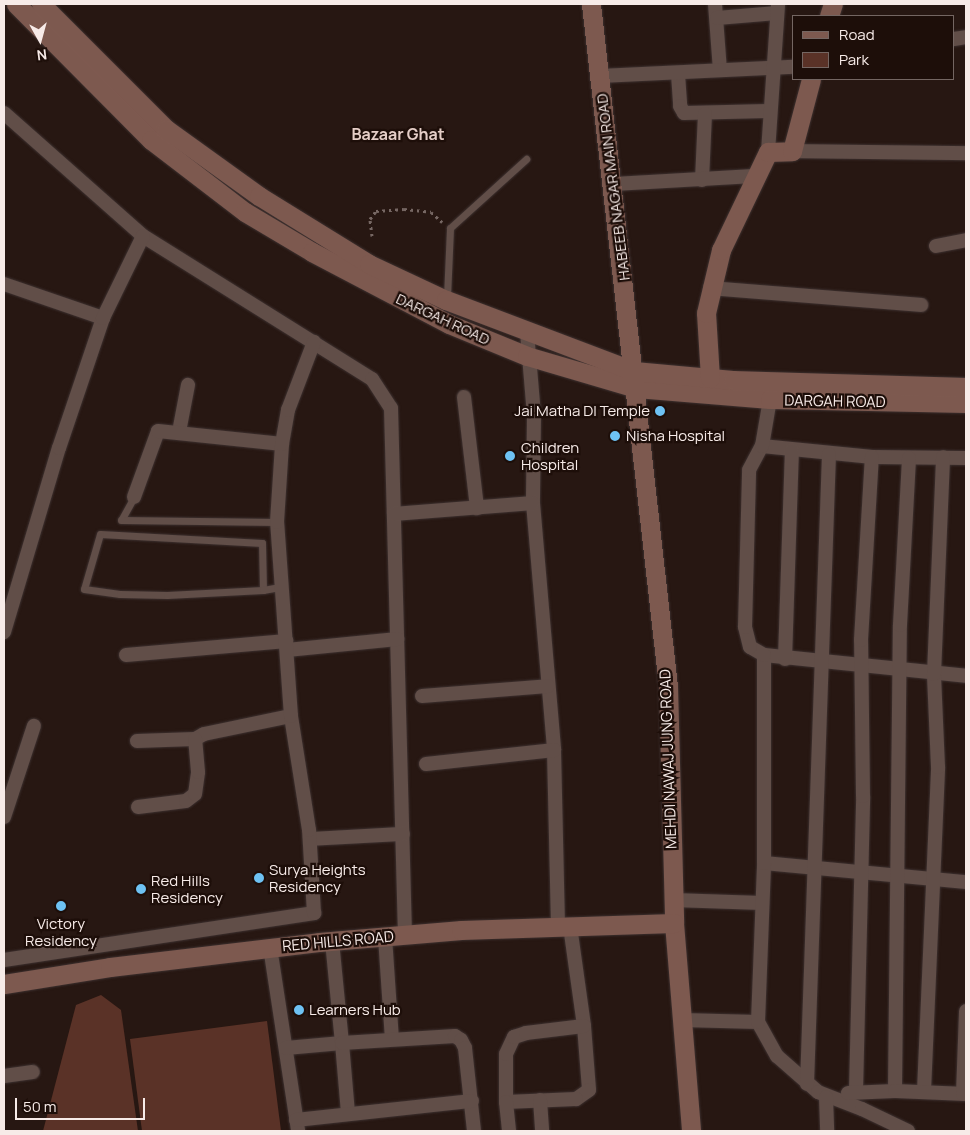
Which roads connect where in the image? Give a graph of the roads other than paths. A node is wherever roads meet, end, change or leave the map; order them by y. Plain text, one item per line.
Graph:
1 (16, 4) edge
2 (42, 4) edge
3 (591, 4) edge
4 (714, 4) edge
5 (778, 8) edge
6 (717, 18) junction
7 (792, 67) edge
8 (772, 68) junction
9 (720, 70) junction
10 (678, 74) junction
11 (600, 76) junction
12 (811, 80) edge
13 (768, 111) junction
14 (4, 113) edge
15 (705, 114) junction
16 (792, 151) junction
17 (768, 152) junction
18 (966, 152) edge
19 (526, 159) dead end
20 (754, 176) junction
21 (702, 180) junction
22 (614, 184) junction
23 (143, 236) junction
24 (966, 240) edge
25 (936, 246) dead end
26 (4, 284) edge
27 (710, 288) junction
28 (446, 300) junction
29 (921, 305) dead end
30 (103, 318) junction
31 (527, 332) junction
32 (314, 342) junction
33 (527, 356) junction
34 (710, 378) junction
35 (635, 379) junction
36 (188, 385) dead end
37 (966, 387) edge
38 (464, 398) dead end
39 (770, 400) junction
40 (966, 403) edge
41 (179, 432) junction
42 (282, 444) junction
43 (762, 446) junction
44 (792, 450) junction
45 (829, 454) junction
46 (872, 457) junction
47 (943, 457) junction
48 (909, 458) junction
49 (966, 458) edge
50 (134, 498) joint
51 (533, 503) junction
52 (477, 508) junction
53 (394, 514) junction
54 (277, 522) junction
55 (280, 587) junction
56 (263, 590) junction
57 (4, 632) edge
58 (398, 639) junction
59 (287, 645) junction
60 (126, 655) dead end
61 (764, 655) junction
62 (785, 659) junction
63 (822, 663) junction
64 (861, 666) junction
65 (900, 671) junction
66 (934, 674) junction
67 (966, 676) edge
68 (548, 686) junction
69 (422, 696) dead end
70 (291, 716) junction
71 (34, 726) dead end
72 (195, 739) junction
73 (136, 741) dead end
74 (554, 750) junction
75 (426, 764) dead end
76 (138, 807) dead end
77 (4, 817) edge
78 (403, 834) junction
79 (310, 839) junction
80 (764, 863) junction
81 (815, 866) junction
82 (862, 872) junction
83 (895, 875) junction
84 (933, 879) junction
85 (966, 882) edge
86 (673, 900) junction
87 (762, 903) junction
88 (674, 923) junction
89 (564, 926) junction
90 (405, 935) junction
91 (385, 937) junction
92 (332, 941) junction
93 (270, 947) junction
94 (4, 960) edge
95 (4, 984) edge
96 (966, 1011) edge
97 (682, 1020) junction
98 (758, 1022) junction
99 (584, 1026) junction
100 (392, 1039) junction
101 (342, 1043) junction
102 (286, 1048) junction
103 (33, 1072) dead end
104 (4, 1076) edge
105 (807, 1084) junction
106 (894, 1090) junction
107 (856, 1091) junction
108 (924, 1091) junction
109 (965, 1094) edge
110 (831, 1097) junction
111 (540, 1100) junction
112 (472, 1101) junction
113 (506, 1102) junction
114 (348, 1113) junction
115 (297, 1126) edge
116 (892, 1126) edge
117 (474, 1131) edge
118 (509, 1131) edge
119 (542, 1131) edge
120 (691, 1131) edge
121 (827, 1131) edge
122 (908, 1131) edge

1 - 33 main road, DARGAH ROAD
2 - 28 main road, DARGAH ROAD
3 - 11 main road, HABEEB NAGAR MAIN ROAD
4 - 6 street
5 - 6 street
5 - 8 street
6 - 9 street
7 - 8 street
8 - 9 street
8 - 13 street
9 - 10 street
10 - 11 street
10 - 15 street
11 - 22 main road, HABEEB NAGAR MAIN ROAD
12 - 16 main road
13 - 15 street
13 - 17 street
14 - 23 street
15 - 21 street
16 - 17 main road
16 - 18 street
17 - 20 main road
19 - 28 lane
20 - 21 street
20 - 27 main road
21 - 22 street
22 - 35 main road, HABEEB NAGAR MAIN ROAD
23 - 30 street
23 - 32 street
24 - 25 street
26 - 30 street
27 - 29 street
27 - 34 main road
28 - 31 main road, DARGAH ROAD
30 - 57 street
31 - 33 street
31 - 35 main road, DARGAH ROAD
32 - 42 street
32 - 53 street
33 - 35 main road, DARGAH ROAD
33 - 51 street
34 - 35 main road, DARGAH ROAD
34 - 37 main road, DARGAH ROAD
35 - 39 main road, DARGAH ROAD
35 - 86 main road, MEHDI NAWAJ JUNG ROAD
36 - 41 street
38 - 52 street
39 - 40 main road, DARGAH ROAD
39 - 43 street
41 - 42 street
41 - 50 street
42 - 54 street
43 - 44 street
43 - 61 street
44 - 45 street
44 - 62 street
45 - 46 street
45 - 63 street
46 - 48 street
46 - 64 street
47 - 48 street
47 - 49 street
47 - 66 street
48 - 65 street
50 - 54 lane
51 - 52 street
51 - 68 street
52 - 53 street
53 - 58 street
54 - 55 street
55 - 56 lane
55 - 59 street
56 - 56 lane
58 - 59 street
58 - 78 street
59 - 60 street
59 - 70 street
61 - 62 street
61 - 80 street
62 - 63 street
63 - 64 street
63 - 81 street
64 - 65 street
64 - 82 street
65 - 66 street
65 - 83 street
66 - 67 street
66 - 84 street
68 - 69 street
68 - 74 street
70 - 72 street
70 - 79 street
71 - 77 street
72 - 73 street
72 - 76 street
74 - 75 street
74 - 89 street
78 - 79 street
78 - 90 street
79 - 94 street
80 - 81 street
80 - 87 street
81 - 82 street
81 - 105 street
82 - 83 street
82 - 107 street
83 - 84 street
83 - 106 street
84 - 85 street
84 - 108 street
86 - 87 street
86 - 88 main road, MEHDI NAWAJ JUNG ROAD
87 - 98 street
88 - 89 main road, RED HILLS ROAD
88 - 97 main road, MEHDI NAWAJ JUNG ROAD
89 - 90 main road, RED HILLS ROAD
89 - 99 street
90 - 91 main road, RED HILLS ROAD
91 - 92 main road, RED HILLS ROAD
91 - 100 street
92 - 93 main road, RED HILLS ROAD
92 - 101 street
93 - 95 main road, RED HILLS ROAD
93 - 102 street
96 - 109 street
97 - 98 street
97 - 120 main road, MEHDI NAWAJ JUNG ROAD
98 - 105 street
99 - 111 street
99 - 113 street
100 - 101 street
100 - 112 street
101 - 102 street
101 - 114 street
102 - 115 street
103 - 104 street
105 - 110 street
106 - 107 street
106 - 108 street
107 - 110 street
108 - 109 street
110 - 116 street
110 - 121 street
111 - 113 street
111 - 119 street
112 - 114 street
112 - 117 street
113 - 118 street
114 - 115 street
116 - 122 street

